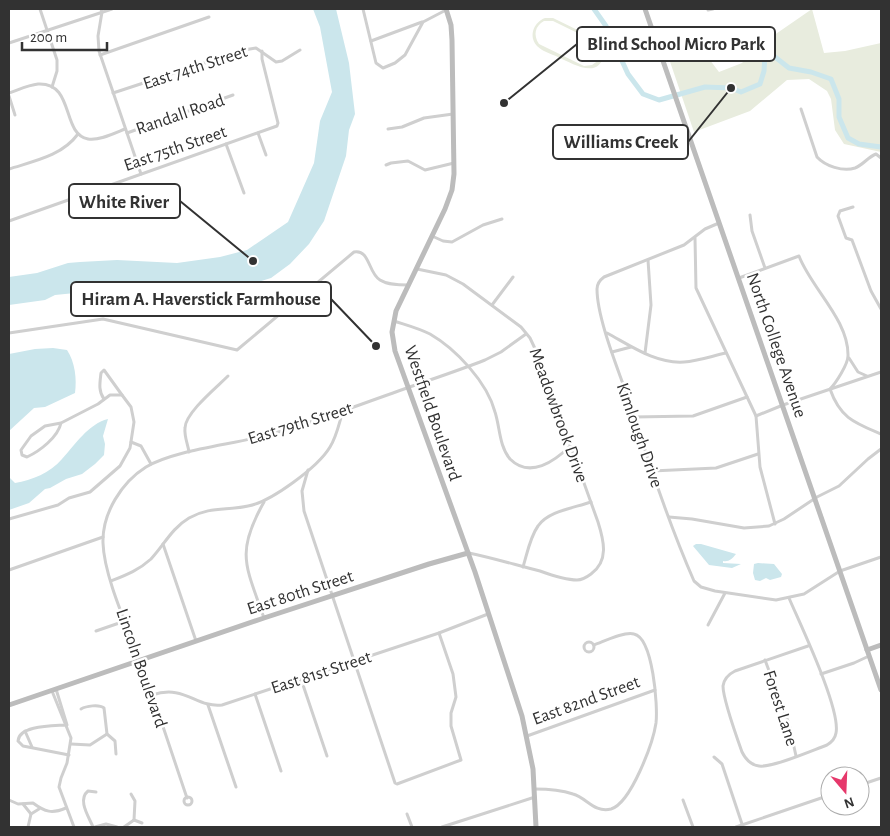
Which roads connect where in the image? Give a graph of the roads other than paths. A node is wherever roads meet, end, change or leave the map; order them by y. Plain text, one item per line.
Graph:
1 (40, 9) edge
2 (112, 9) edge
3 (363, 9) edge
4 (448, 9) edge
5 (646, 9) edge
6 (101, 10) edge
7 (210, 18) dead end
8 (423, 22) junction
9 (47, 30) junction
10 (371, 41) junction
11 (9, 43) edge
12 (300, 50) dead end
13 (262, 51) junction
14 (100, 55) junction
15 (52, 87) junction
16 (113, 93) junction
17 (9, 94) edge
18 (233, 96) dead end
19 (801, 109) dead end
20 (453, 114) junction
21 (16, 115) dead end
22 (388, 129) dead end
23 (126, 131) junction
24 (258, 133) junction
25 (78, 134) junction
26 (226, 144) junction
27 (212, 149) junction
28 (230, 154) junction
29 (266, 155) dead end
30 (881, 158) edge
31 (454, 163) junction
32 (386, 165) dead end
33 (9, 169) edge
34 (141, 174) junction
35 (244, 193) dead end
36 (853, 207) dead end
37 (750, 215) dead end
38 (502, 219) dead end
39 (9, 221) edge
40 (720, 222) junction
41 (432, 236) junction
42 (695, 238) junction
43 (648, 260) junction
44 (765, 268) junction
45 (416, 269) junction
46 (513, 276) dead end
47 (739, 278) junction
48 (408, 286) junction
49 (492, 305) junction
50 (881, 309) edge
51 (393, 321) junction
52 (606, 332) junction
53 (9, 333) edge
54 (526, 334) junction
55 (631, 346) junction
56 (612, 352) junction
57 (645, 353) junction
58 (726, 353) junction
59 (848, 358) junction
60 (469, 366) junction
61 (881, 372) edge
62 (228, 376) dead end
63 (866, 376) junction
64 (408, 388) junction
65 (830, 390) junction
66 (122, 395) junction
67 (747, 397) junction
68 (104, 399) junction
69 (783, 405) junction
70 (343, 410) junction
71 (756, 416) junction
72 (634, 417) junction
73 (60, 423) junction
74 (881, 434) edge
75 (131, 442) junction
76 (570, 445) junction
77 (881, 449) edge
78 (189, 452) junction
79 (758, 454) junction
80 (151, 464) junction
81 (308, 470) junction
82 (652, 471) junction
83 (815, 499) junction
84 (264, 501) junction
85 (591, 502) junction
86 (669, 517) junction
87 (9, 519) edge
88 (775, 524) junction
89 (103, 537) junction
90 (163, 544) junction
91 (468, 553) junction
92 (881, 557) edge
93 (601, 566) joint
94 (523, 567) junction
95 (9, 570) edge
96 (840, 571) junction
97 (111, 581) junction
98 (725, 593) junction
99 (332, 596) junction
100 (789, 598) junction
101 (489, 614) junction
102 (264, 618) junction
103 (125, 621) junction
104 (708, 625) dead end
105 (96, 631) dead end
106 (439, 633) junction
107 (196, 641) junction
108 (881, 645) edge
109 (594, 646) dead end
110 (808, 646) junction
111 (868, 653) junction
112 (140, 660) junction
113 (765, 660) junction
114 (354, 661) junction
115 (821, 674) junction
116 (301, 679) junction
117 (54, 690) junction
118 (655, 690) junction
119 (881, 690) edge
120 (255, 694) junction
121 (152, 695) junction
122 (208, 704) junction
123 (9, 705) edge
124 (81, 709) dead end
125 (67, 725) junction
126 (25, 731) junction
127 (107, 734) junction
128 (527, 736) junction
129 (71, 744) junction
130 (32, 747) junction
131 (116, 754) dead end
132 (69, 755) junction
133 (327, 756) dead end
134 (796, 756) junction
135 (714, 757) dead end
136 (281, 771) dead end
137 (236, 787) dead end
138 (535, 790) junction
139 (96, 792) dead end
140 (132, 794) dead end
141 (535, 797) junction
142 (186, 798) dead end
143 (820, 799) edge
144 (9, 800) edge
145 (683, 800) dead end
146 (23, 804) junction
147 (39, 808) junction
148 (66, 808) junction
149 (30, 814) junction
150 (407, 814) dead end
151 (134, 820) junction
152 (142, 823) dead end
153 (743, 826) edge
154 (28, 827) edge
155 (74, 827) edge
156 (94, 827) edge
157 (117, 827) edge
158 (124, 827) edge
159 (412, 827) edge
160 (442, 827) edge
161 (536, 827) edge
162 (693, 827) edge
163 (736, 827) edge

1 - 9 street
2 - 6 street
3 - 10 street
4 - 8 street
4 - 20 street, Westfield Boulevard
5 - 40 street, North College Avenue
6 - 9 street
6 - 14 street
7 - 14 street
8 - 10 street
8 - 10 street
9 - 11 street
9 - 15 street
12 - 13 street, East 74th Street
13 - 16 street, East 74th Street
13 - 24 street, East 75th Street
14 - 16 street
15 - 17 street
15 - 25 street
16 - 23 street
17 - 21 street
18 - 23 street, Randall Road
19 - 30 street
20 - 22 street
20 - 31 street, Westfield Boulevard
23 - 25 street, Randall Road
23 - 34 street
24 - 26 street, East 75th Street
24 - 29 street
25 - 33 street
26 - 27 street, East 75th Street
26 - 28 street
27 - 28 street
27 - 34 street, East 75th Street
28 - 35 street
31 - 32 street
31 - 41 street, Westfield Boulevard
34 - 39 street, East 75th Street
36 - 50 street
37 - 44 street
38 - 41 street
40 - 42 street
40 - 47 street, North College Avenue
41 - 45 street, Westfield Boulevard
42 - 43 street
42 - 58 street
43 - 52 street, Kimlough Drive
43 - 57 street
44 - 47 street
44 - 59 street
45 - 48 street, Westfield Boulevard
45 - 49 street, Meadowbrook Drive
46 - 49 street
47 - 69 street, North College Avenue
48 - 51 street, Westfield Boulevard
48 - 53 street
49 - 54 street, Meadowbrook Drive
51 - 60 street
51 - 64 street, Westfield Boulevard
52 - 55 street
52 - 56 street, Kimlough Drive
54 - 60 street, East 79th Street
54 - 76 street, Meadowbrook Drive
55 - 56 street
55 - 57 street
56 - 72 street, Kimlough Drive
57 - 58 street
58 - 67 street
59 - 63 street
59 - 65 street
60 - 64 street, East 79th Street
60 - 76 street
61 - 63 street
62 - 78 street
63 - 65 street
64 - 70 street, East 79th Street
64 - 91 street, Westfield Boulevard
65 - 69 street
65 - 74 street
66 - 68 street
66 - 68 street
66 - 75 street
67 - 71 street
67 - 72 street
68 - 73 street
69 - 71 street
69 - 83 street, North College Avenue
70 - 78 street, East 79th Street
70 - 81 street
71 - 79 street
72 - 82 street, Kimlough Drive
73 - 73 street
75 - 80 street
75 - 87 street
76 - 85 street, Meadowbrook Drive
77 - 83 street
78 - 80 street, East 79th Street
79 - 82 street
79 - 88 street
80 - 89 street, East 79th Street
81 - 84 street
81 - 99 street
82 - 86 street, Kimlough Drive
83 - 88 street
83 - 96 street, North College Avenue
84 - 90 street
84 - 102 street
85 - 93 street, Meadowbrook Drive
85 - 94 street
86 - 88 street
86 - 98 street, Kimlough Drive
89 - 95 street
89 - 97 street, Lincoln Boulevard
90 - 97 street
90 - 107 street
91 - 94 street, East 80th Street
91 - 99 street, East 80th Street
91 - 101 street, Westfield Boulevard
92 - 96 street
93 - 94 street, East 80th Street
96 - 100 street
96 - 111 street, North College Avenue
97 - 103 street, Lincoln Boulevard
98 - 100 street
98 - 104 street
99 - 102 street, East 80th Street
99 - 114 street
100 - 110 street
101 - 106 street, East 81st Street
101 - 128 street, Westfield Boulevard
102 - 107 street, East 80th Street
103 - 105 street
103 - 112 street, Lincoln Boulevard
106 - 114 street, East 81st Street
106 - 114 street
107 - 112 street, East 80th Street
108 - 111 street
109 - 118 street
110 - 113 street
110 - 115 street
111 - 115 street
111 - 119 street, North College Avenue
112 - 117 street, East 80th Street
112 - 121 street, Lincoln Boulevard
113 - 134 street, Forest Lane
113 - 134 street
114 - 116 street, East 81st Street
115 - 134 street
116 - 120 street, East 81st Street
116 - 133 street
117 - 123 street, East 80th Street
117 - 125 street
118 - 128 street, East 82nd Street
118 - 138 street
120 - 122 street, East 81st Street
120 - 136 street
121 - 122 street, East 81st Street
121 - 142 street, Lincoln Boulevard
122 - 137 street
124 - 127 street
125 - 126 street
125 - 129 street
126 - 130 street
126 - 130 street
127 - 129 street
127 - 131 street
128 - 138 street, Westfield Boulevard
129 - 132 street
130 - 132 street
132 - 148 street
135 - 153 street
138 - 141 street, Westfield Boulevard
139 - 156 street
140 - 151 street
141 - 160 street
141 - 161 street, Westfield Boulevard
143 - 153 street
144 - 146 street
145 - 162 street
146 - 147 street
146 - 149 street
147 - 148 street
147 - 149 street
148 - 155 street
149 - 154 street
150 - 159 street
151 - 152 street
151 - 158 street
153 - 163 street
156 - 157 street

